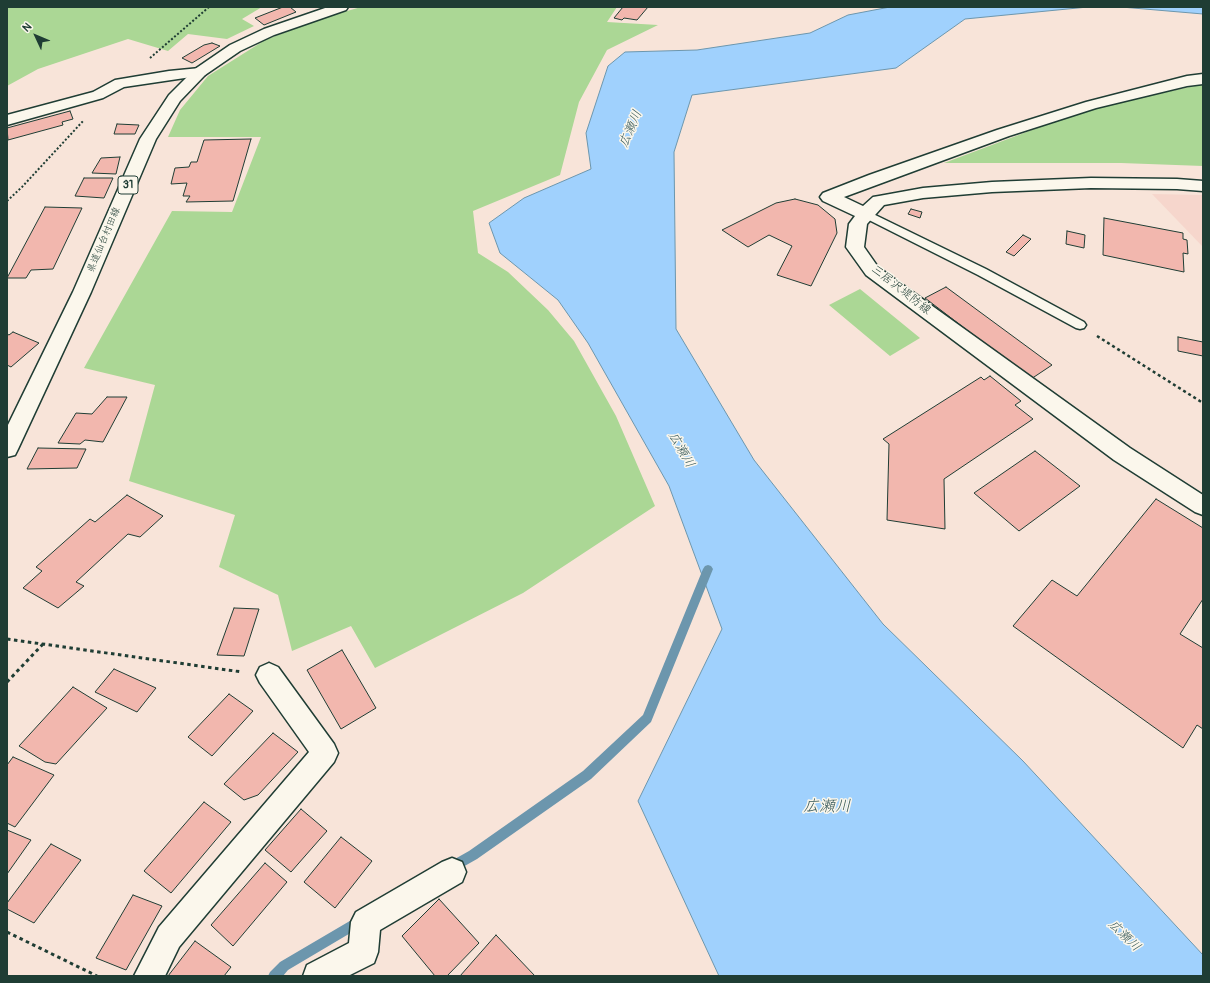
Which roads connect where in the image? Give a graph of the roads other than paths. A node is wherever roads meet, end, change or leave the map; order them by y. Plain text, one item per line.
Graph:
1 (341, 7) edge
2 (200, 72) junction
3 (1203, 79) edge
4 (7, 120) edge
5 (1203, 186) edge
6 (865, 214) junction
7 (1080, 325) road end
8 (7, 449) edge
9 (1203, 506) edge
10 (269, 675) road end
11 (452, 872) dead end
12 (149, 976) edge
13 (318, 976) edge

1 - 2 street, 県道仙台村田線 / 31
2 - 4 street
2 - 8 street, 県道仙台村田線 / 31
3 - 6 street
5 - 6 street, 三居沢堤防線
6 - 7 lane
6 - 9 street, 三居沢堤防線
10 - 12 street
11 - 13 street

